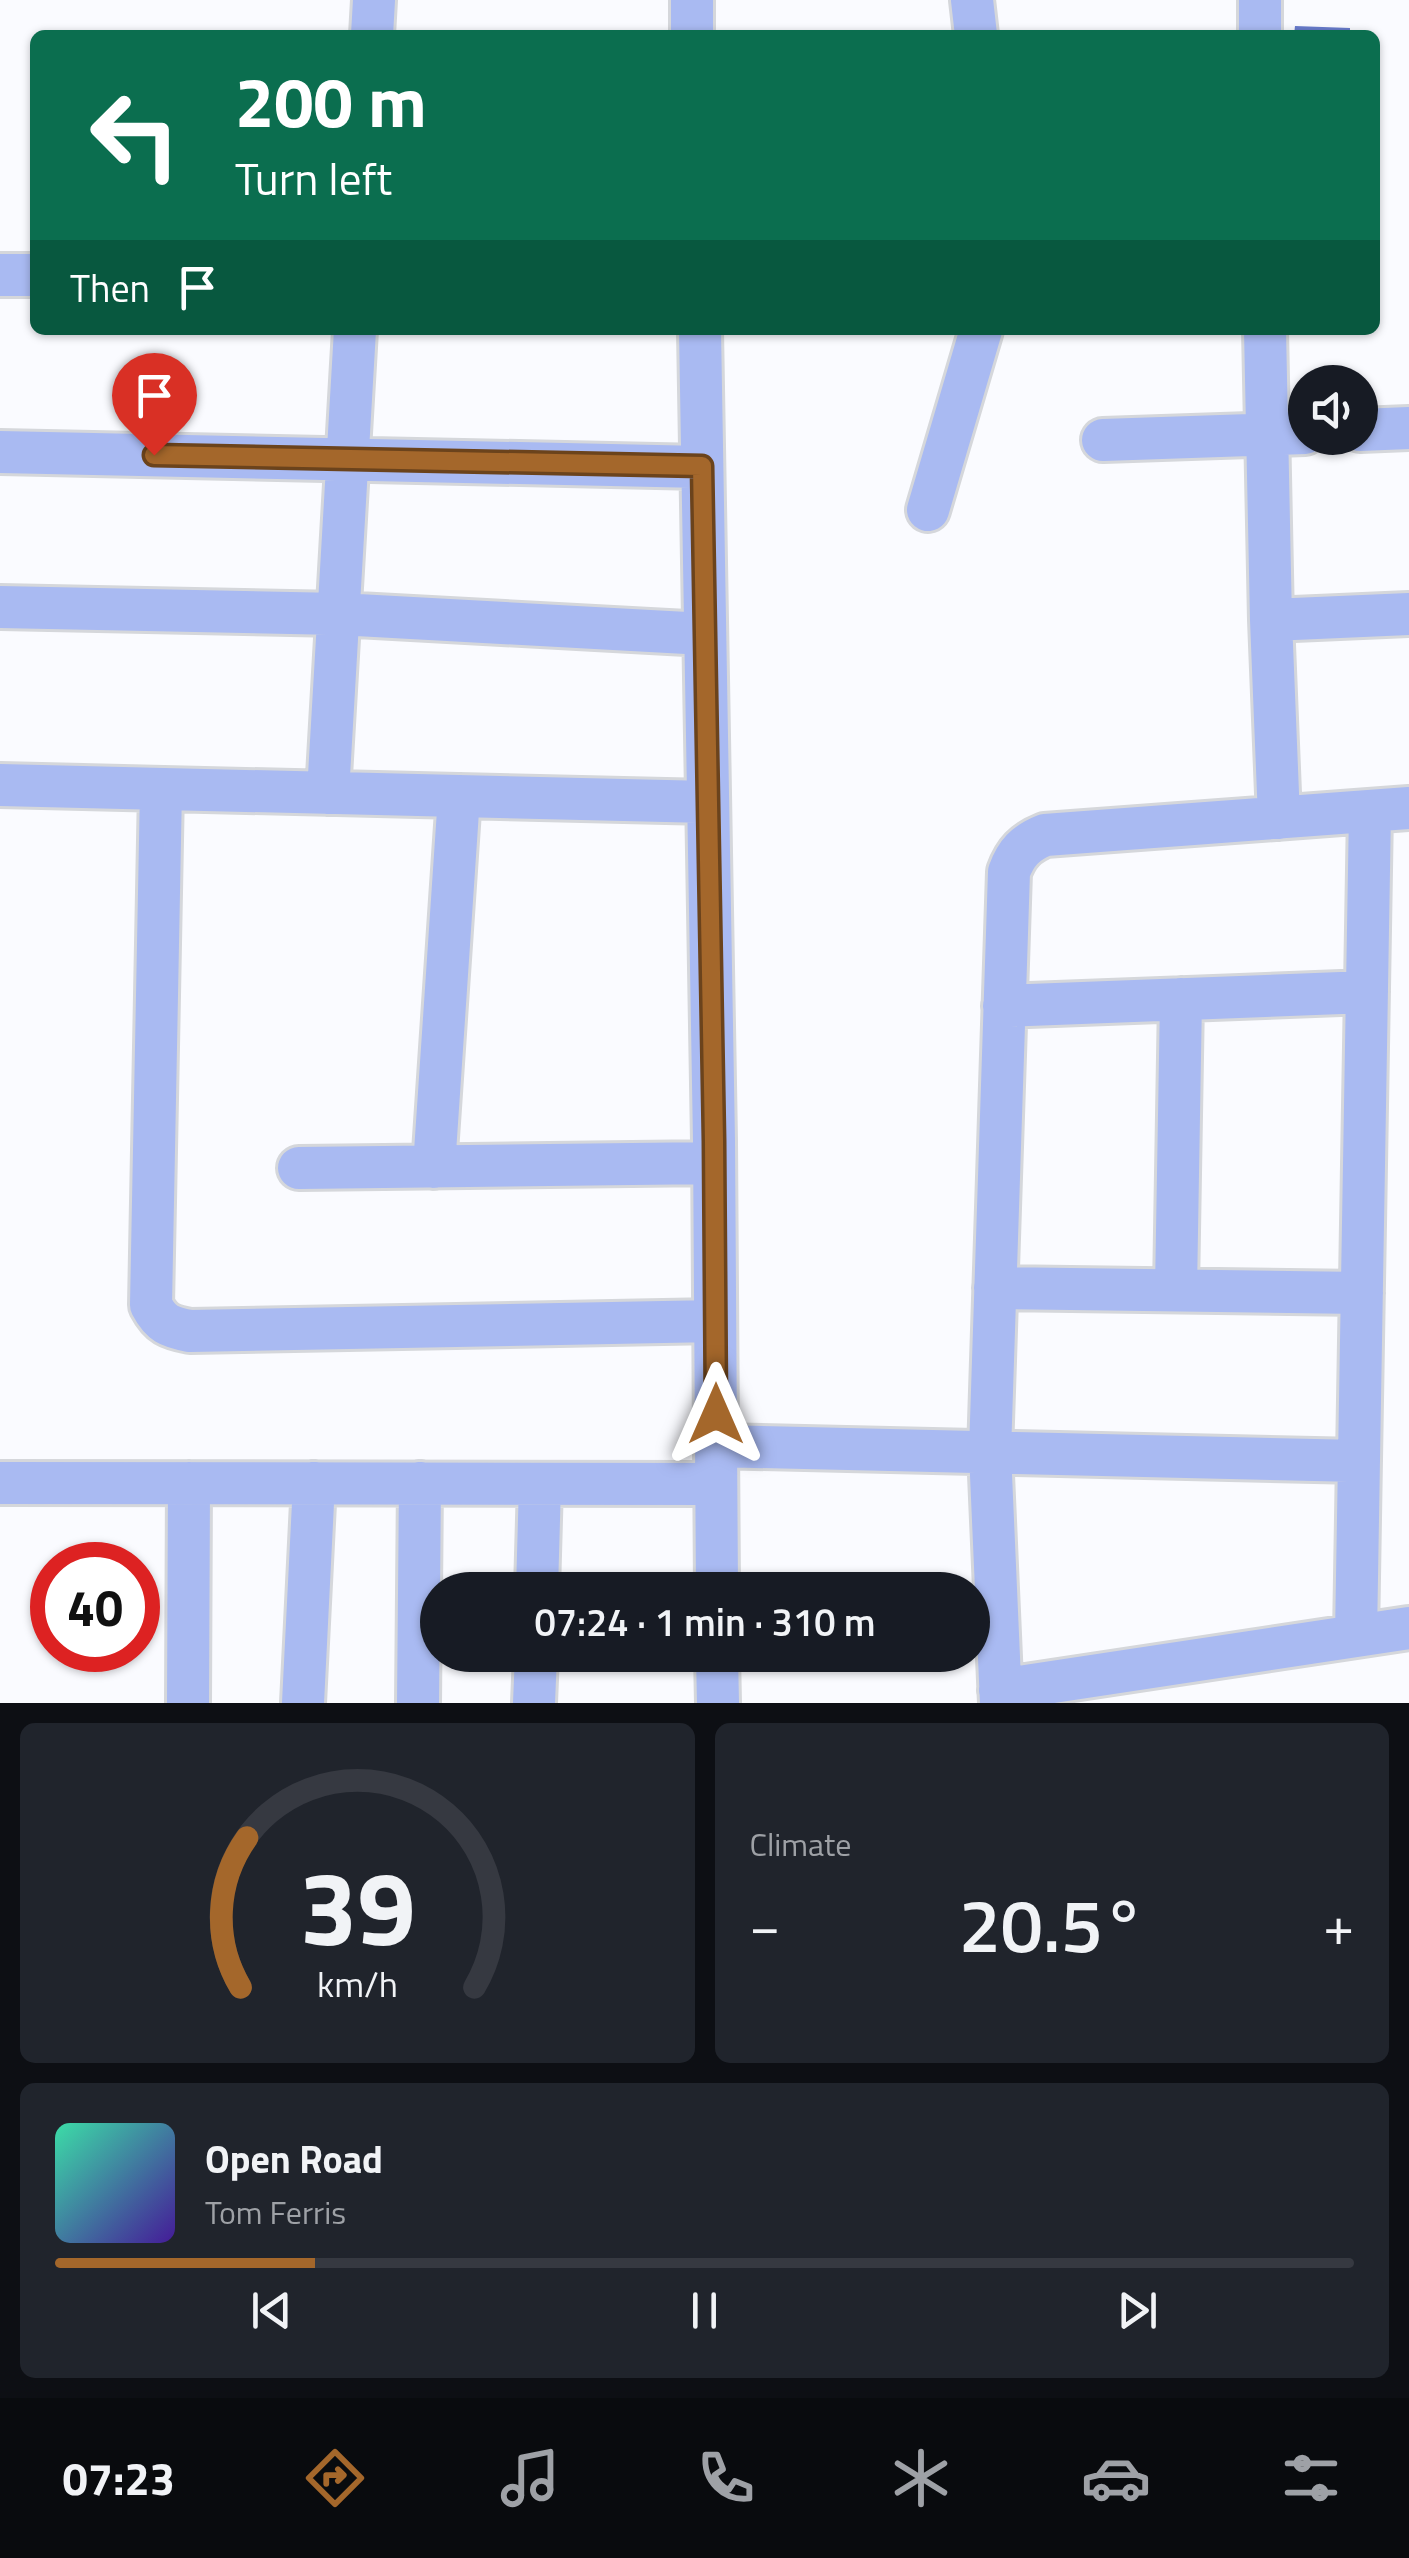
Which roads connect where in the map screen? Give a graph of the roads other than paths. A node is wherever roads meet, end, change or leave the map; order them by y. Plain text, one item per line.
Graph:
1 (374, 0) edge
2 (692, 0) edge
3 (972, 0) edge
4 (1260, 0) edge
5 (372, 30) edge
6 (692, 30) edge
7 (975, 30) edge
8 (1260, 30) edge
9 (0, 275) edge
10 (30, 275) edge
11 (355, 335) edge
12 (700, 335) edge
13 (979, 335) edge
14 (1267, 335) edge
15 (1409, 428) edge
16 (1378, 429) edge
17 (1286, 434) edge
18 (1103, 440) dead end
19 (0, 452) edge
20 (348, 458) junction
21 (702, 466) junction
22 (928, 510) dead end
23 (0, 608) edge
24 (338, 614) junction
25 (1409, 614) edge
26 (1271, 620) junction
27 (705, 634) junction
28 (0, 785) edge
29 (161, 789) junction
30 (328, 793) junction
31 (459, 796) junction
32 (708, 802) junction
33 (1389, 810) edge
34 (1279, 818) junction
35 (1367, 992) junction
36 (1181, 999) junction
37 (1004, 1006) junction
38 (714, 1163) junction
39 (434, 1167) junction
40 (298, 1168) dead end
41 (995, 1288) junction
42 (1176, 1290) junction
43 (1362, 1293) junction
44 (715, 1321) junction
45 (990, 1452) junction
46 (1359, 1462) junction
47 (716, 1465) junction
48 (0, 1484) edge
49 (189, 1484) junction
50 (314, 1484) junction
51 (420, 1484) junction
52 (540, 1484) junction
53 (538, 1572) edge
54 (717, 1572) edge
55 (1409, 1628) edge
56 (1356, 1636) junction
57 (535, 1672) edge
58 (718, 1672) edge
59 (1001, 1696) edge
60 (188, 1703) edge
61 (303, 1703) edge
62 (418, 1703) edge
63 (534, 1703) edge
64 (718, 1703) edge

1 - 5 street
2 - 6 street
3 - 7 street
4 - 8 street
9 - 10 street
11 - 20 street
12 - 21 street
13 - 22 street
14 - 17 street
15 - 16 street
17 - 18 street
17 - 26 street
19 - 20 street
20 - 21 street
20 - 24 street
21 - 27 street
23 - 24 street
24 - 27 street
24 - 30 street
25 - 26 street
26 - 34 street
27 - 32 street
28 - 29 street
29 - 30 street
29 - 44 street
30 - 31 street
31 - 32 street
31 - 39 street
32 - 38 street
33 - 34 street
33 - 35 street
34 - 37 street
35 - 36 street
35 - 43 street
36 - 37 street
36 - 42 street
37 - 41 street
38 - 39 street
38 - 44 street
39 - 40 street
41 - 42 street
41 - 45 street
42 - 43 street
43 - 46 street
44 - 47 street
45 - 46 street
45 - 47 street
45 - 59 street
46 - 56 street
47 - 52 street
47 - 54 street
48 - 49 street
49 - 50 street
49 - 60 street
50 - 51 street
50 - 61 street
51 - 52 street
51 - 62 street
52 - 53 street
55 - 56 street
56 - 59 street
57 - 63 street
58 - 64 street

